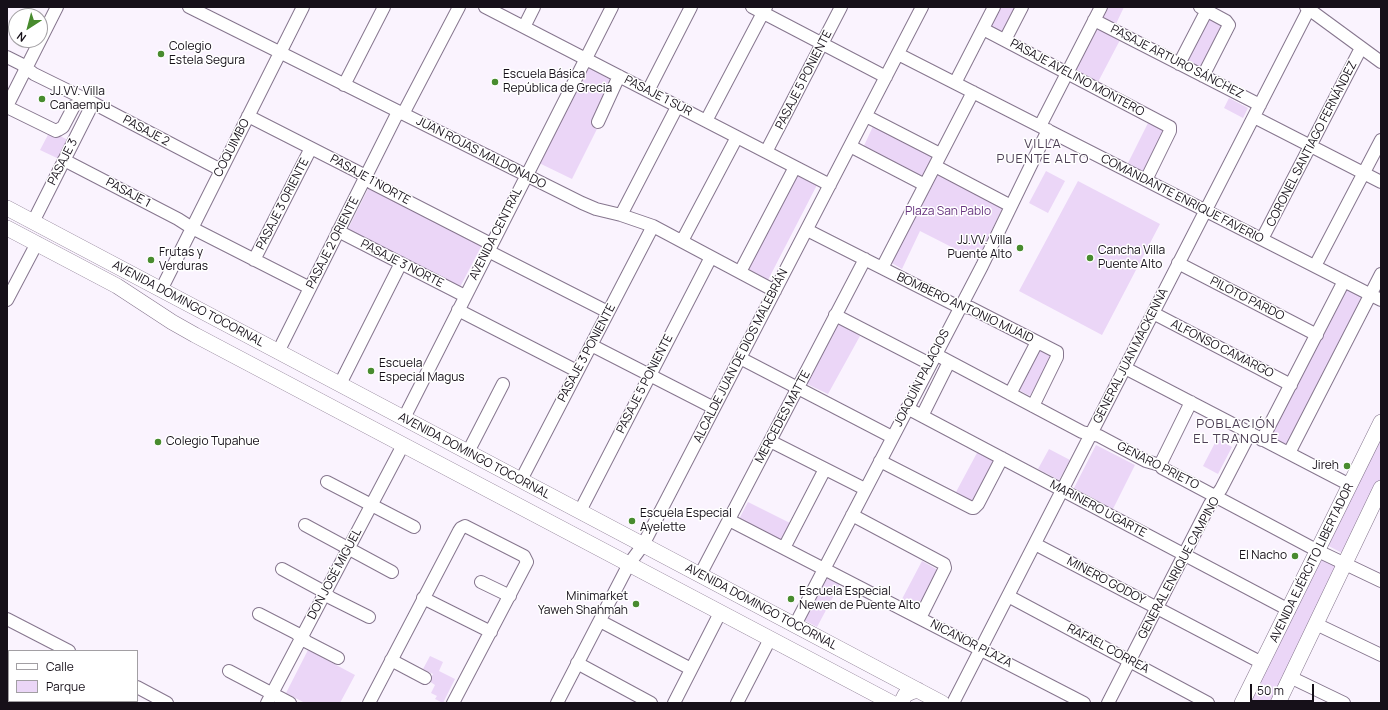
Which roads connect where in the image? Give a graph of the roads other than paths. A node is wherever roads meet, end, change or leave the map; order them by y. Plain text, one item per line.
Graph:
1 (57, 7) edge
2 (189, 7) edge
3 (303, 7) edge
4 (384, 7) edge
5 (459, 7) edge
6 (485, 7) edge
7 (534, 7) edge
8 (612, 7) edge
9 (690, 7) edge
10 (752, 7) edge
11 (841, 7) edge
12 (922, 7) edge
13 (994, 7) edge
14 (1022, 7) edge
15 (1101, 7) edge
16 (1308, 8) edge
17 (1204, 9) edge
18 (764, 10) edge
19 (1094, 20) junction
20 (524, 27) junction
21 (983, 29) junction
22 (1005, 40) junction
23 (822, 44) junction
24 (1361, 48) junction
25 (280, 53) junction
26 (898, 54) junction
27 (7, 57) edge
28 (585, 59) junction
29 (1381, 62) edge
30 (1179, 64) junction
31 (26, 68) junction
32 (1067, 73) junction
33 (619, 76) junction
34 (1203, 76) junction
35 (886, 77) junction
36 (955, 83) junction
37 (344, 85) junction
38 (648, 91) junction
39 (973, 92) junction
40 (93, 103) junction
41 (1260, 105) junction
42 (7, 106) edge
43 (74, 106) dead end
44 (678, 106) junction
45 (401, 113) junction
46 (248, 116) junction
47 (866, 116) junction
48 (1254, 117) junction
49 (706, 121) junction
50 (598, 122) dead end
51 (1044, 128) junction
52 (737, 137) junction
53 (1381, 140) edge
54 (850, 146) junction
55 (1310, 146) junction
56 (311, 148) junction
57 (766, 152) junction
58 (940, 154) junction
59 (64, 160) junction
60 (935, 166) junction
61 (795, 167) junction
62 (221, 170) junction
63 (1364, 173) junction
64 (526, 175) junction
65 (366, 177) junction
66 (1146, 180) junction
67 (1381, 182) edge
68 (830, 185) junction
69 (925, 185) junction
70 (1011, 206) junction
71 (7, 208) edge
72 (1206, 211) junction
73 (621, 215) junction
74 (33, 222) junction
75 (653, 226) junction
76 (7, 228) edge
77 (192, 228) junction
78 (807, 230) junction
79 (338, 231) junction
80 (1262, 239) junction
81 (682, 241) junction
82 (37, 243) junction
83 (489, 247) junction
84 (711, 257) junction
85 (865, 259) junction
86 (254, 260) junction
87 (401, 263) junction
88 (1178, 263) junction
89 (1315, 266) junction
90 (882, 268) junction
91 (740, 272) junction
92 (1381, 274) edge
93 (1344, 281) junction
94 (310, 288) junction
95 (161, 290) junction
96 (775, 291) junction
97 (465, 296) junction
98 (1376, 297) edge
99 (7, 300) edge
100 (959, 308) junction
101 (458, 310) junction
102 (608, 312) junction
103 (1153, 313) junction
104 (836, 315) junction
105 (1316, 335) junction
106 (1037, 342) junction
107 (591, 345) junction
108 (278, 352) junction
109 (740, 358) junction
110 (932, 359) junction
111 (949, 362) junction
112 (1125, 368) junction
113 (578, 371) junction
114 (650, 375) junction
115 (503, 384) dead end
116 (1291, 384) junction
117 (346, 388) junction
118 (798, 388) junction
119 (1010, 394) junction
120 (1191, 402) junction
121 (1033, 406) junction
122 (714, 408) junction
123 (907, 408) junction
124 (341, 412) junction
125 (922, 416) junction
126 (404, 418) junction
127 (1381, 422) edge
128 (1091, 434) junction
129 (1250, 434) junction
130 (892, 437) junction
131 (1262, 440) junction
132 (770, 441) junction
133 (403, 444) junction
134 (468, 452) junction
135 (1289, 454) junction
136 (1002, 458) junction
137 (880, 461) junction
138 (1160, 465) junction
139 (826, 469) junction
140 (455, 472) junction
141 (521, 480) junction
142 (327, 482) dead end
143 (1350, 485) junction
144 (1381, 488) edge
145 (865, 489) junction
146 (1062, 490) junction
147 (1216, 496) junction
148 (371, 505) junction
149 (1377, 507) edge
150 (580, 511) junction
151 (852, 515) junction
152 (729, 520) junction
153 (306, 525) dead end
154 (414, 527) dead end
155 (1035, 544) junction
156 (643, 545) junction
157 (784, 548) junction
158 (348, 549) junction
159 (1318, 551) junction
160 (1184, 555) junction
161 (1345, 563) junction
162 (629, 564) junction
163 (282, 569) dead end
164 (824, 569) junction
165 (392, 572) dead end
166 (700, 575) junction
167 (482, 582) dead end
168 (1381, 582) edge
169 (324, 593) junction
170 (510, 596) junction
171 (1008, 596) junction
172 (423, 598) junction
173 (1157, 608) junction
174 (1289, 610) junction
175 (720, 613) junction
176 (259, 614) dead end
177 (369, 617) dead end
178 (7, 618) edge
179 (920, 618) junction
180 (600, 621) junction
181 (1316, 624) junction
182 (795, 625) junction
183 (491, 632) junction
184 (301, 637) junction
185 (770, 639) junction
186 (981, 649) junction
187 (66, 650) edge
188 (1381, 655) edge
189 (338, 658) dead end
190 (391, 660) junction
191 (1130, 661) junction
192 (1262, 663) junction
193 (577, 664) junction
194 (691, 669) junction
195 (229, 671) dead end
196 (1290, 677) junction
197 (425, 678) dead end
198 (138, 688) edge
199 (918, 690) junction
200 (269, 698) edge
201 (883, 701) edge
202 (162, 702) edge
203 (290, 703) edge
204 (369, 703) edge
205 (453, 703) edge
206 (557, 703) edge
207 (651, 703) edge
208 (674, 703) edge
209 (737, 703) edge
210 (901, 703) edge
211 (942, 703) edge
212 (953, 703) edge
213 (1084, 703) edge
214 (1108, 703) edge
215 (1208, 703) edge
216 (1242, 703) edge
217 (1278, 703) edge
218 (1344, 703) edge

1 - 31 street
2 - 25 street, JUAN ROJAS MALDONADO
3 - 25 street, COQUIMBO
4 - 37 street
5 - 45 street, PASAJE 2 ORIENTE
6 - 20 street, PASAJE 1 SUR
7 - 20 street
8 - 28 street, AVENIDA CENTRAL
9 - 38 street
10 - 18 street
11 - 23 street, PASAJE 5 PONIENTE
12 - 26 street, ALCALDE JUAN DE DIOS MALEBRÁN
13 - 21 street
14 - 22 street
15 - 19 street, JOAQUÍN PALACIOS
16 - 24 street
16 - 41 street, GENERAL JUAN MACKENNA
17 - 30 street
17 - 34 street
18 - 23 street
18 - 49 street
19 - 30 street, PASAJE ARTURO SÁNCHEZ
19 - 32 street, JOAQUÍN PALACIOS
20 - 28 street, PASAJE 1 SUR
21 - 22 street, PASAJE AVELINO MONTERO
21 - 36 street
22 - 32 street, PASAJE AVELINO MONTERO
23 - 35 street
23 - 57 street, PASAJE 5 PONIENTE
24 - 29 street
24 - 55 street, CORONEL SANTIAGO FERNÁNDEZ
25 - 37 street, JUAN ROJAS MALDONADO
25 - 46 street, COQUIMBO
26 - 35 street, ALCALDE JUAN DE DIOS MALEBRÁN
26 - 36 street, COMANDANTE ENRIQUE FAVERIO
27 - 31 street, PASAJE 2
28 - 33 street, PASAJE 1 SUR
28 - 64 street, AVENIDA CENTRAL
30 - 34 street, PASAJE ARTURO SÁNCHEZ
31 - 40 street, PASAJE 2
31 - 42 street
32 - 51 street, JOAQUÍN PALACIOS
32 - 66 street, PASAJE AVELINO MONTERO
33 - 38 street, PASAJE 1 SUR
33 - 50 street
34 - 41 street, PASAJE ARTURO SÁNCHEZ
35 - 47 street, ALCALDE JUAN DE DIOS MALEBRÁN
36 - 39 street, COMANDANTE ENRIQUE FAVERIO
37 - 45 street, JUAN ROJAS MALDONADO
38 - 44 street, PASAJE 1 SUR
39 - 51 street, COMANDANTE ENRIQUE FAVERIO
39 - 58 street
40 - 59 street, PASAJE 3
40 - 62 street, PASAJE 2
41 - 48 street, GENERAL JUAN MACKENNA
42 - 43 street
44 - 49 street, PASAJE 1 SUR
44 - 73 street
45 - 64 street, JUAN ROJAS MALDONADO
45 - 65 street, PASAJE 2 ORIENTE
46 - 56 street, PASAJE 1 NORTE
46 - 62 street, COQUIMBO
47 - 54 street, ALCALDE JUAN DE DIOS MALEBRÁN
47 - 58 street
48 - 55 street
48 - 72 street, GENERAL JUAN MACKENNA
49 - 52 street, PASAJE 1 SUR
51 - 66 street, COMANDANTE ENRIQUE FAVERIO
51 - 70 street, JOAQUÍN PALACIOS
52 - 57 street, PASAJE 1 SUR
52 - 81 street
53 - 63 street
54 - 68 street, ALCALDE JUAN DE DIOS MALEBRÁN
54 - 69 street
55 - 63 street
55 - 80 street, CORONEL SANTIAGO FERNÁNDEZ
56 - 65 street, PASAJE 1 NORTE
56 - 86 street, PASAJE 3 ORIENTE
57 - 61 street, PASAJE 1 SUR
58 - 60 street
59 - 74 street, PASAJE 3
59 - 77 street, PASAJE 1
60 - 69 street
60 - 70 street
61 - 68 street, PASAJE 1 SUR
61 - 91 street
62 - 77 street, COQUIMBO
63 - 67 street
63 - 89 street
64 - 73 street, JUAN ROJAS MALDONADO
64 - 83 street, AVENIDA CENTRAL
65 - 79 street, PASAJE 2 ORIENTE
65 - 83 street, PASAJE 1 NORTE
66 - 72 street, COMANDANTE ENRIQUE FAVERIO
68 - 78 street, ALCALDE JUAN DE DIOS MALEBRÁN
69 - 90 street
70 - 100 street, JOAQUÍN PALACIOS
71 - 74 main road, AVENIDA DOMINGO TOCORNAL
72 - 80 street, COMANDANTE ENRIQUE FAVERIO
72 - 88 street, GENERAL JUAN MACKENNA
73 - 75 street, JUAN ROJAS MALDONADO
74 - 95 main road, AVENIDA DOMINGO TOCORNAL
75 - 81 street, JUAN ROJAS MALDONADO
75 - 102 street, PASAJE 3 PONIENTE
76 - 82 main road, AVENIDA DOMINGO TOCORNAL
77 - 86 street, PASAJE 1
77 - 95 street, COQUIMBO
78 - 85 street, BOMBERO ANTONIO MUAID
78 - 96 street, ALCALDE JUAN DE DIOS MALEBRÁN
79 - 87 street, PASAJE 3 NORTE
79 - 94 street, PASAJE 2 ORIENTE
80 - 89 street, COMANDANTE ENRIQUE FAVERIO
81 - 84 street, JUAN ROJAS MALDONADO
82 - 99 street
82 - 124 main road, AVENIDA DOMINGO TOCORNAL
83 - 97 street, AVENIDA CENTRAL
83 - 102 street, PASAJE 1 NORTE
84 - 91 street, JUAN ROJAS MALDONADO
84 - 114 street, PASAJE 5 PONIENTE
85 - 90 street, BOMBERO ANTONIO MUAID
85 - 104 street, MERCEDES MATTE
86 - 94 street, PASAJE 1
87 - 97 street, PASAJE 3 NORTE
87 - 117 street
88 - 103 street, GENERAL JUAN MACKENNA
88 - 105 street, PILOTO PARDO
89 - 93 street, COMANDANTE ENRIQUE FAVERIO
90 - 100 street, BOMBERO ANTONIO MUAID
91 - 96 street, JUAN ROJAS MALDONADO
92 - 98 street
93 - 98 street, COMANDANTE ENRIQUE FAVERIO
93 - 105 street
94 - 108 street, PASAJE 2 ORIENTE
95 - 108 main road, AVENIDA DOMINGO TOCORNAL
96 - 109 street, ALCALDE JUAN DE DIOS MALEBRÁN
97 - 101 street, AVENIDA CENTRAL
98 - 135 street
100 - 106 street, BOMBERO ANTONIO MUAID
100 - 110 street, JOAQUÍN PALACIOS
101 - 113 street
101 - 126 street, AVENIDA CENTRAL
102 - 107 street, PASAJE 3 PONIENTE
103 - 112 street, GENERAL JUAN MACKENNA
103 - 116 street, ALFONSO CAMARGO
104 - 110 street, GENARO PRIETO
104 - 118 street, MERCEDES MATTE
105 - 116 street
106 - 119 street
106 - 121 street, BOMBERO ANTONIO MUAID
107 - 113 street, PASAJE 3 PONIENTE
107 - 114 street
108 - 117 main road, AVENIDA DOMINGO TOCORNAL
109 - 118 street
109 - 122 street, ALCALDE JUAN DE DIOS MALEBRÁN
110 - 111 street, GENARO PRIETO
110 - 123 street, JOAQUÍN PALACIOS
111 - 119 street, GENARO PRIETO
111 - 125 street
112 - 120 street
112 - 128 street, GENERAL JUAN MACKENNA
113 - 141 street, PASAJE 3 PONIENTE
114 - 122 street
114 - 150 street, PASAJE 5 PONIENTE
115 - 134 street
116 - 131 street
117 - 124 main road
117 - 126 main road, AVENIDA DOMINGO TOCORNAL
118 - 130 street
118 - 132 street, MERCEDES MATTE
119 - 121 street, GENARO PRIETO
120 - 129 street
120 - 138 street
121 - 128 street, GENARO PRIETO
122 - 156 street, ALCALDE JUAN DE DIOS MALEBRÁN
123 - 125 street, MARINERO UGARTE
123 - 130 street, JOAQUÍN PALACIOS
124 - 133 main road, AVENIDA DOMINGO TOCORNAL
125 - 136 street, MARINERO UGARTE
126 - 134 main road, AVENIDA DOMINGO TOCORNAL
127 - 143 main road, AVENIDA EJÉRCITO LIBERTADOR
128 - 138 street, GENARO PRIETO
128 - 146 street, GENERAL JUAN MACKENNA
129 - 131 street
129 - 147 street, GENERAL ENRIQUE CAMPINO
130 - 137 street, JOAQUÍN PALACIOS
131 - 135 street
132 - 139 street
132 - 152 street, MERCEDES MATTE
133 - 140 main road, AVENIDA DOMINGO TOCORNAL
133 - 148 street, DON JOSÉ MIGUEL
134 - 140 main road
134 - 141 main road, AVENIDA DOMINGO TOCORNAL
135 - 143 street
136 - 137 street
136 - 146 street, MARINERO UGARTE
137 - 145 street, JOAQUÍN PALACIOS
138 - 147 street, GENARO PRIETO
139 - 145 street
139 - 157 street
140 - 162 main road, AVENIDA DOMINGO TOCORNAL
141 - 150 main road, AVENIDA DOMINGO TOCORNAL
142 - 148 street
143 - 159 main road, AVENIDA EJÉRCITO LIBERTADOR
144 - 149 main road
145 - 151 street, JOAQUÍN PALACIOS
146 - 155 street, GENERAL JUAN MACKENNA
146 - 160 street, MARINERO UGARTE
147 - 159 street, GENARO PRIETO
147 - 160 street, GENERAL ENRIQUE CAMPINO
148 - 154 street
148 - 158 street, DON JOSÉ MIGUEL
149 - 161 main road
150 - 156 main road, AVENIDA DOMINGO TOCORNAL
151 - 164 street, JOAQUÍN PALACIOS
151 - 179 street
152 - 157 street, NICANOR PLAZA
152 - 166 street, MERCEDES MATTE
153 - 158 street
155 - 171 street, GENERAL JUAN MACKENNA
155 - 173 street, MINERO GODOY
156 - 162 street, ALCALDE JUAN DE DIOS MALEBRÁN
156 - 166 main road, AVENIDA DOMINGO TOCORNAL
157 - 164 street, NICANOR PLAZA
158 - 165 street
158 - 169 street, DON JOSÉ MIGUEL
159 - 161 street, GENARO PRIETO
159 - 174 main road, AVENIDA EJÉRCITO LIBERTADOR
160 - 173 street, GENERAL ENRIQUE CAMPINO
160 - 174 street, MARINERO UGARTE
161 - 168 street, GENARO PRIETO
161 - 181 main road
162 - 175 main road, AVENIDA DOMINGO TOCORNAL
162 - 180 street, ALCALDE JUAN DE DIOS MALEBRÁN
163 - 169 street
164 - 179 street, NICANOR PLAZA
164 - 182 street, JOAQUÍN PALACIOS
166 - 182 main road, AVENIDA DOMINGO TOCORNAL
167 - 170 street
169 - 177 street
169 - 184 street, DON JOSÉ MIGUEL
170 - 172 street
170 - 183 street
171 - 186 street, GENERAL JUAN MACKENNA
171 - 191 street, RAFAEL CORREA
172 - 183 street
172 - 190 street
173 - 191 street, GENERAL ENRIQUE CAMPINO
173 - 192 street, MINERO GODOY
174 - 192 main road, AVENIDA EJÉRCITO LIBERTADOR
175 - 185 main road, AVENIDA DOMINGO TOCORNAL
175 - 194 street
176 - 184 street
178 - 187 street
179 - 186 street, NICANOR PLAZA
180 - 193 street, ALCALDE JUAN DE DIOS MALEBRÁN
180 - 194 street
181 - 188 street
181 - 196 main road
182 - 199 main road, AVENIDA DOMINGO TOCORNAL
183 - 205 street
184 - 189 street
184 - 200 street, DON JOSÉ MIGUEL
185 - 201 main road, AVENIDA DOMINGO TOCORNAL
185 - 209 street
186 - 212 street, GENERAL JUAN MACKENNA
186 - 213 street, NICANOR PLAZA
190 - 197 street
190 - 204 street
191 - 214 street, GENERAL ENRIQUE CAMPINO
191 - 215 street, RAFAEL CORREA
192 - 216 main road, AVENIDA EJÉRCITO LIBERTADOR
193 - 206 street, ALCALDE JUAN DE DIOS MALEBRÁN
193 - 207 street
194 - 208 street
195 - 200 street
196 - 217 main road
196 - 218 street
198 - 202 street
199 - 210 main road
199 - 211 main road, AVENIDA DOMINGO TOCORNAL
200 - 203 street

